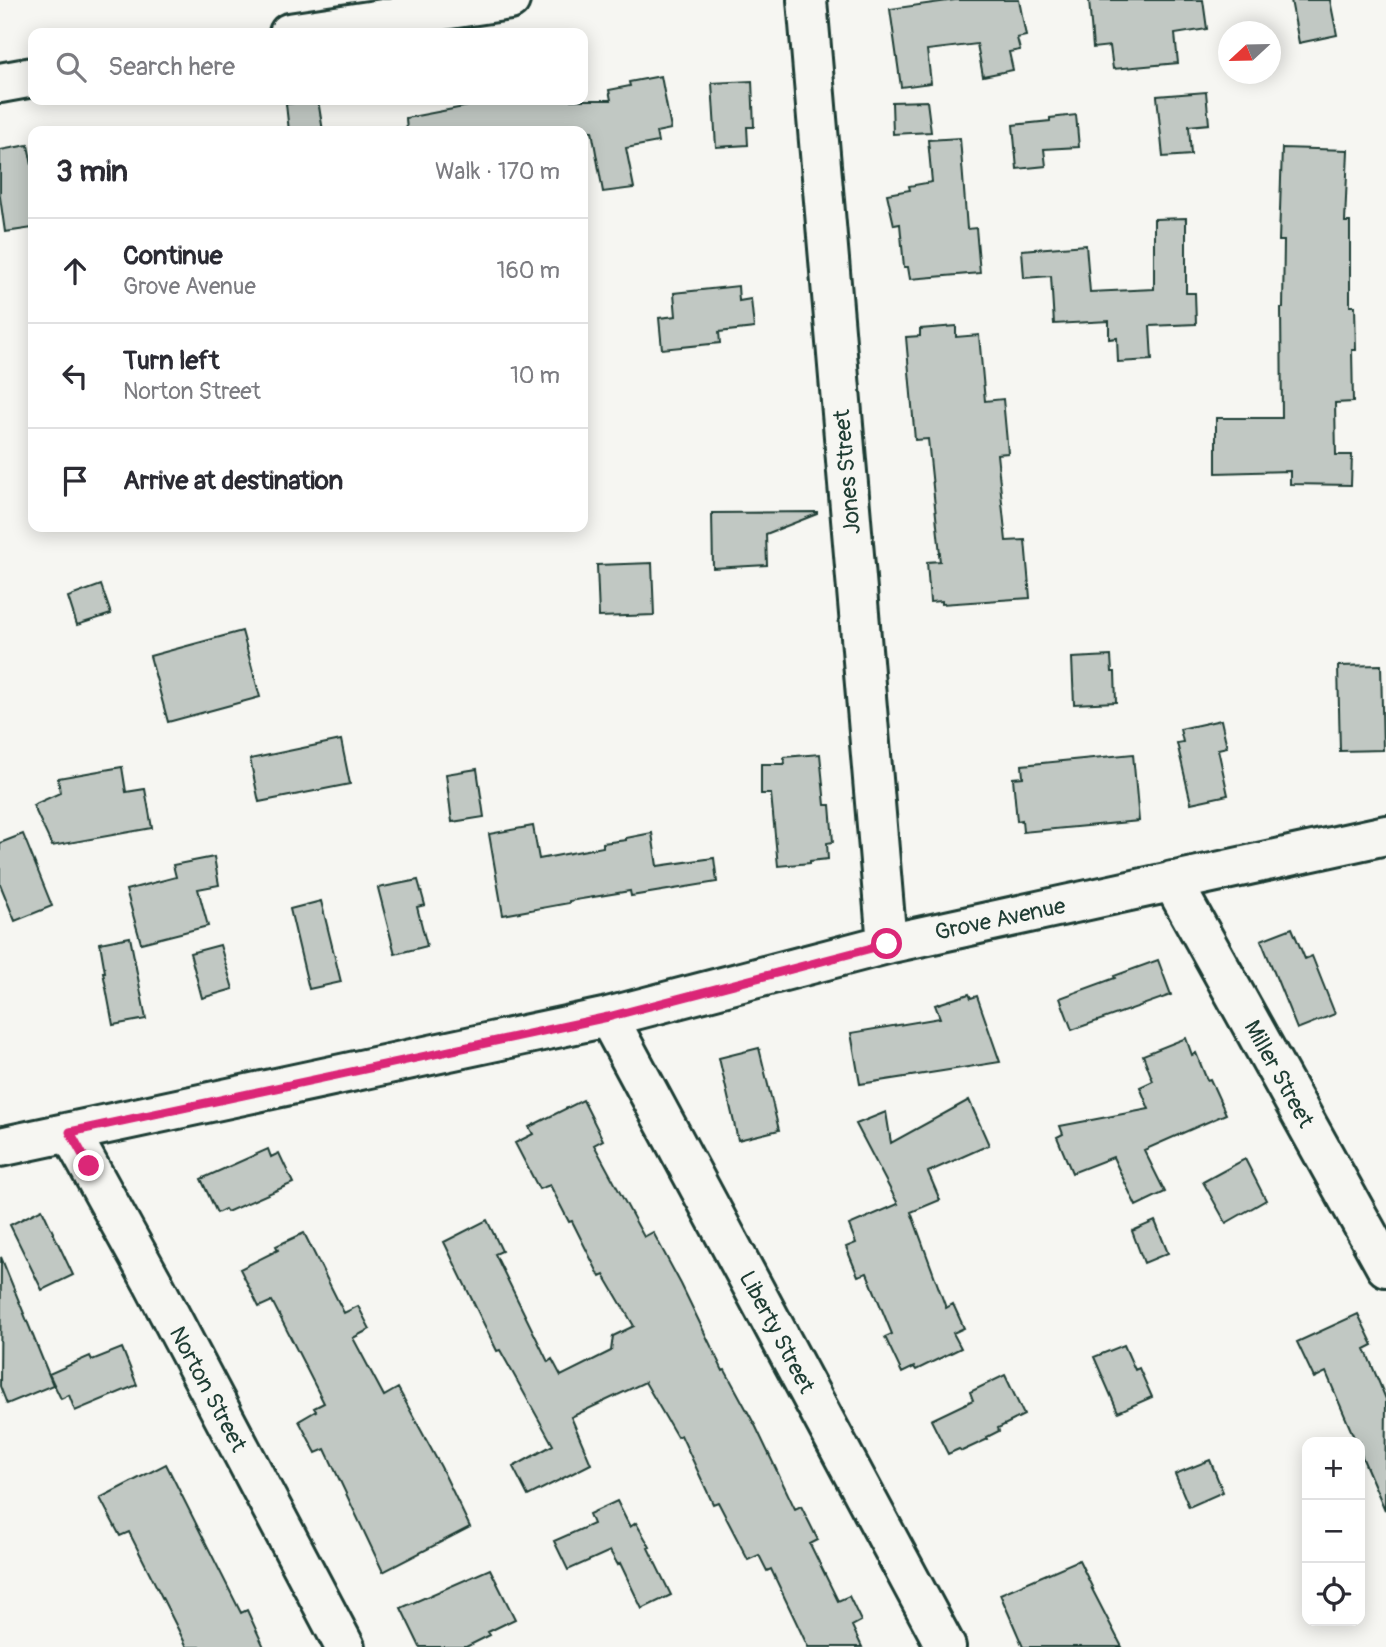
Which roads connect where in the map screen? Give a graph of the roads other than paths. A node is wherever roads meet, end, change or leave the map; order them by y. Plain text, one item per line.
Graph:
1 (510, 0) edge
2 (807, 0) edge
3 (322, 28) edge
4 (28, 78) edge
5 (0, 83) edge
6 (1386, 835) edge
7 (1172, 881) junction
8 (887, 944) junction
9 (608, 1017) junction
10 (70, 1132) junction
11 (0, 1147) edge
12 (1386, 1267) edge
13 (345, 1647) edge
14 (946, 1647) edge

1 - 3 street
2 - 8 street, Jones Street
4 - 5 street
6 - 7 street, Grove Avenue
7 - 8 street, Grove Avenue
7 - 12 street, Miller Street
8 - 9 street, Grove Avenue
9 - 10 street, Grove Avenue
9 - 14 street, Liberty Street
10 - 11 street, Grove Avenue
10 - 13 street, Norton Street

